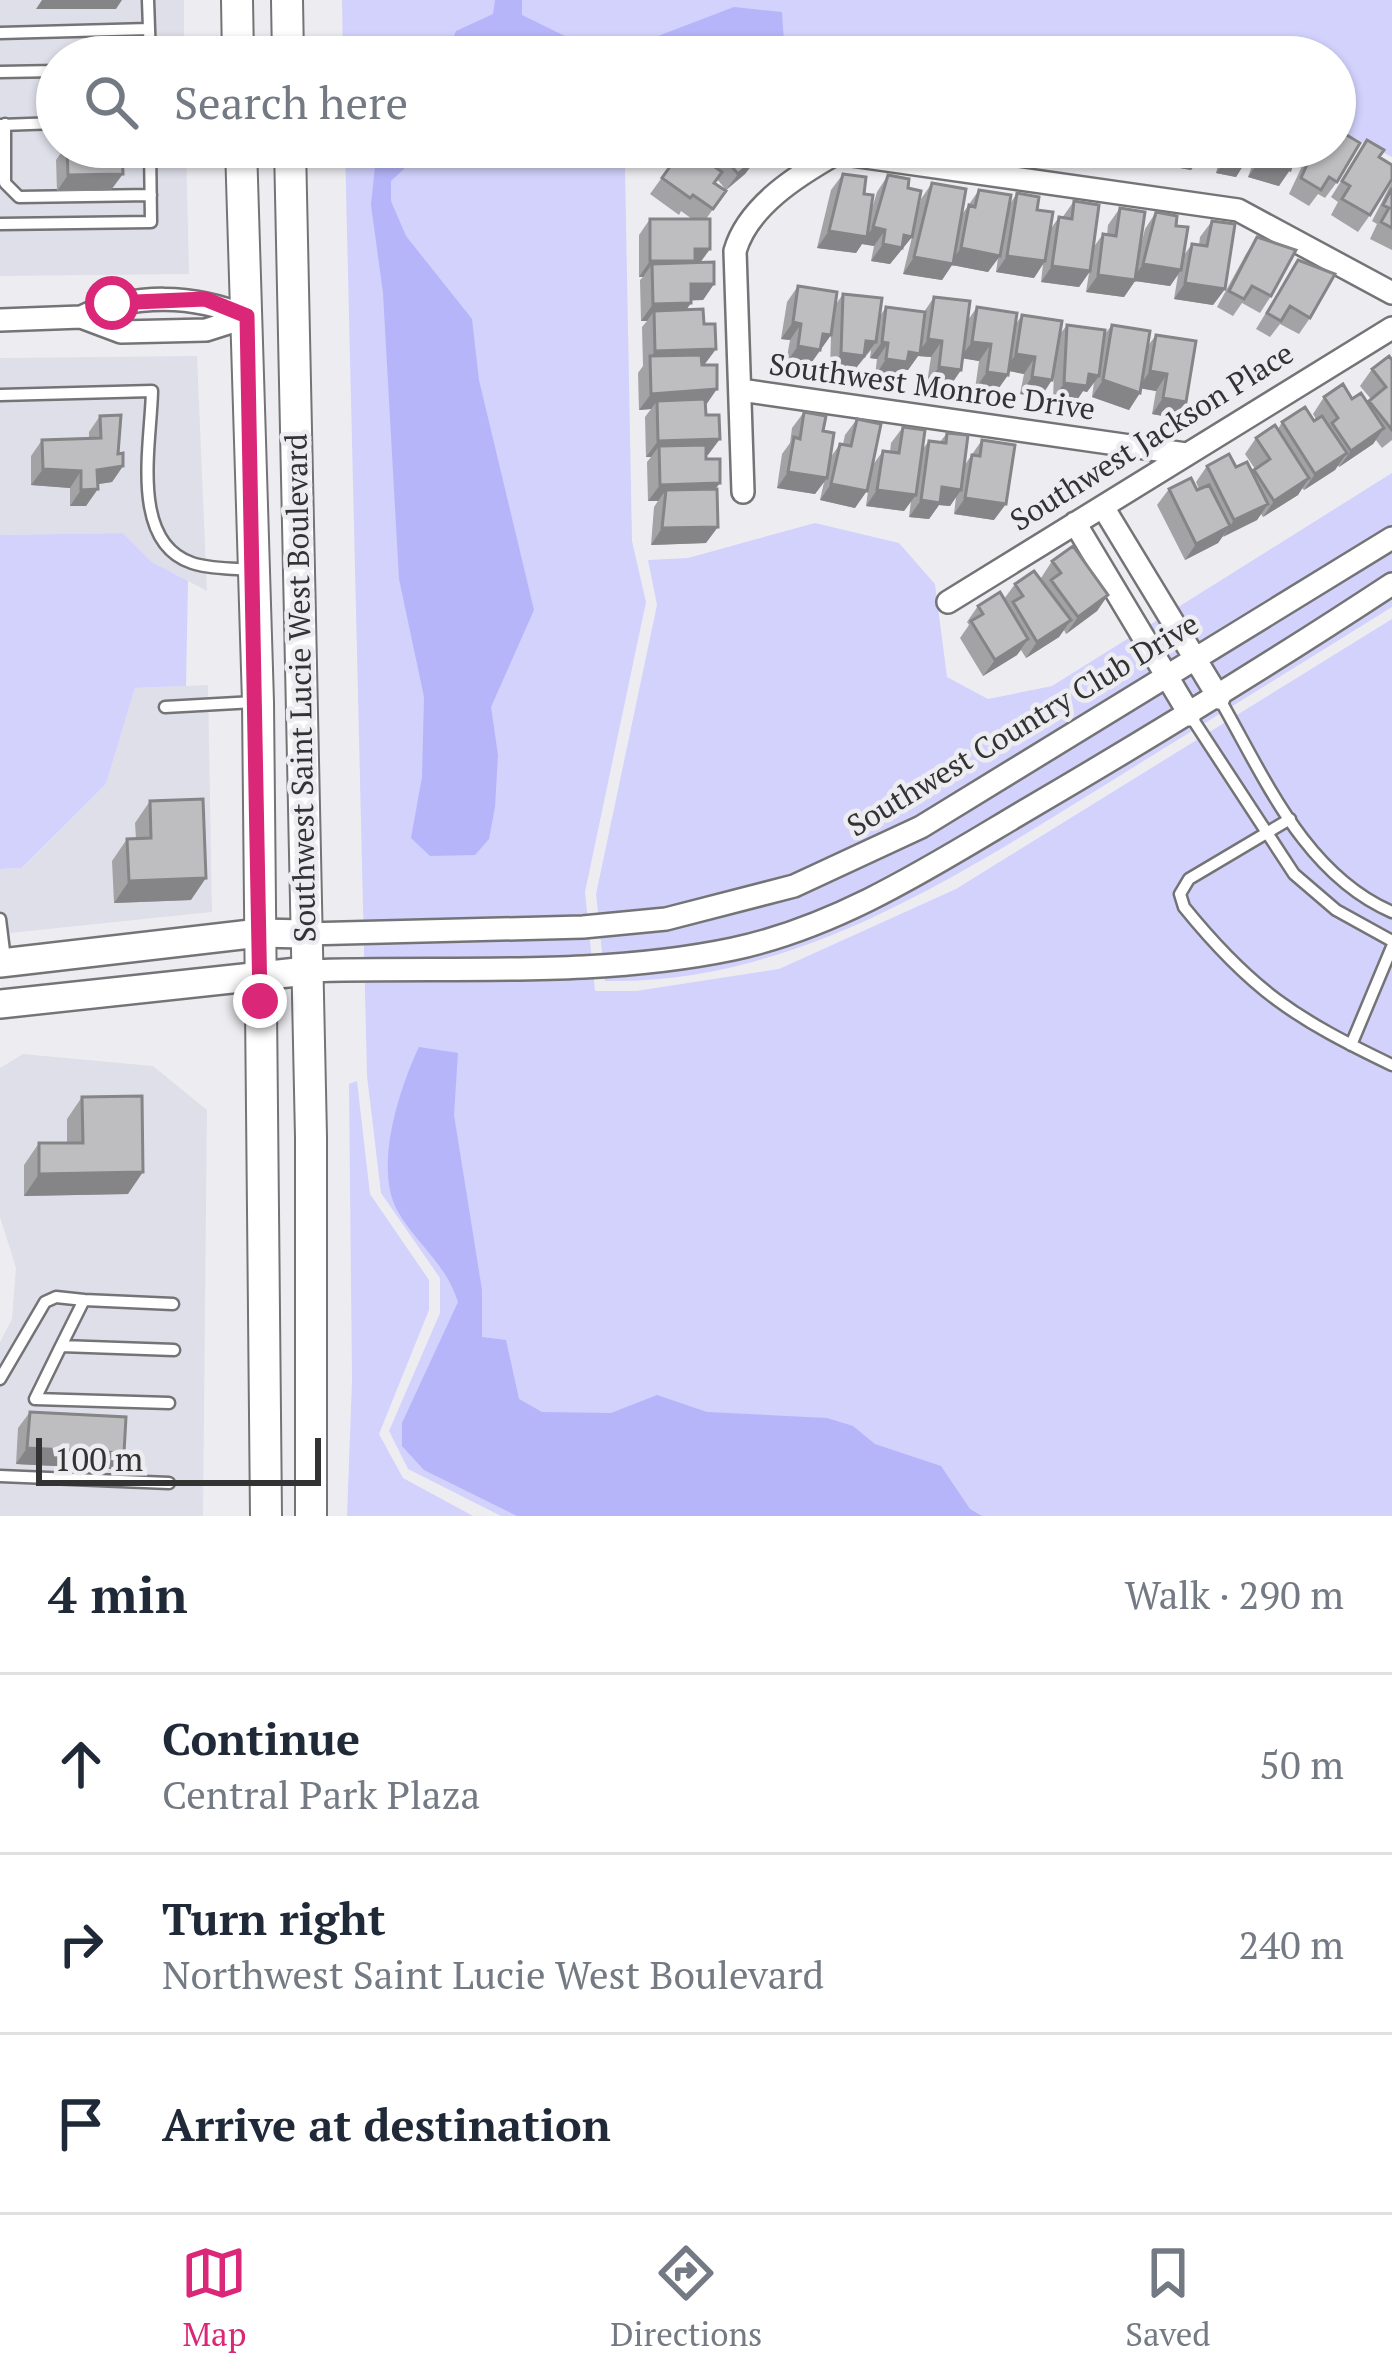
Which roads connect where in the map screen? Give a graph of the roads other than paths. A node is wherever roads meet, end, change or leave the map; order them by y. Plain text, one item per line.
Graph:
1 (148, 0) edge
2 (237, 0) edge
3 (287, 0) edge
4 (148, 29) junction
5 (0, 33) edge
6 (148, 36) edge
7 (238, 36) edge
8 (288, 36) edge
9 (36, 70) edge
10 (0, 71) edge
11 (36, 123) edge
12 (3, 124) edge
13 (150, 168) edge
14 (242, 168) edge
15 (290, 168) edge
16 (810, 168) edge
17 (943, 168) edge
18 (151, 195) junction
19 (0, 224) edge
20 (1392, 293) edge
21 (247, 316) junction
22 (0, 320) edge
23 (1392, 328) edge
24 (741, 390) junction
25 (0, 395) edge
26 (1186, 454) junction
27 (743, 492) dead end
28 (297, 505) junction
29 (1102, 507) junction
30 (1075, 524) junction
31 (1392, 538) edge
32 (252, 570) junction
33 (1392, 584) edge
34 (948, 602) dead end
35 (1194, 658) junction
36 (1166, 675) junction
37 (1219, 698) junction
38 (258, 702) junction
39 (164, 707) dead end
40 (1190, 715) junction
41 (1291, 819) junction
42 (1267, 835) junction
43 (1392, 912) edge
44 (0, 919) edge
45 (260, 933) junction
46 (305, 934) junction
47 (1392, 944) edge
48 (3, 962) edge
49 (307, 971) junction
50 (260, 973) junction
51 (1374, 989) junction
52 (1392, 996) edge
53 (0, 1004) edge
54 (1351, 1045) junction
55 (1392, 1065) edge
56 (83, 1300) junction
57 (173, 1304) dead end
58 (62, 1346) junction
59 (174, 1350) dead end
60 (0, 1379) edge
61 (266, 1385) junction
62 (169, 1403) dead end
63 (0, 1476) edge
64 (169, 1483) dead end
65 (266, 1516) edge
66 (297, 1516) edge
67 (311, 1516) edge

1 - 4 lane
2 - 7 main road
3 - 8 main road
4 - 5 lane
4 - 6 lane
9 - 10 lane
11 - 12 lane
12 - 18 lane
13 - 18 lane
14 - 21 main road
15 - 28 main road, Southwest Saint Lucie West Boulevard
16 - 24 street
17 - 20 street
18 - 19 lane
21 - 22 street
21 - 28 main road
21 - 32 main road
23 - 26 street, Southwest Jackson Place
24 - 26 street, Southwest Monroe Drive
24 - 27 street
25 - 32 lane
26 - 29 street, Southwest Jackson Place
28 - 46 main road, Southwest Saint Lucie West Boulevard
29 - 30 street, Southwest Jackson Place
29 - 35 street
30 - 34 street, Southwest Jackson Place
30 - 36 street
31 - 35 street, Southwest Country Club Drive
32 - 38 main road
33 - 37 street
35 - 36 street, Southwest Country Club Drive
35 - 37 street
36 - 40 street
36 - 46 street, Southwest Country Club Drive
37 - 40 street
37 - 41 lane
38 - 39 lane
38 - 45 main road
40 - 42 lane
40 - 49 street
41 - 42 lane
41 - 43 lane
42 - 47 lane
42 - 54 lane
44 - 48 lane
45 - 46 street
45 - 48 street
45 - 50 main road
46 - 49 main road, Southwest Saint Lucie West Boulevard
47 - 51 lane
49 - 50 street
49 - 67 main road, Southwest Saint Lucie West Boulevard
50 - 53 street
50 - 61 main road
51 - 52 lane
51 - 54 lane
54 - 55 lane
56 - 57 lane
56 - 58 lane
56 - 60 lane
58 - 59 lane
58 - 62 lane
61 - 65 main road
61 - 66 main road
63 - 64 lane

